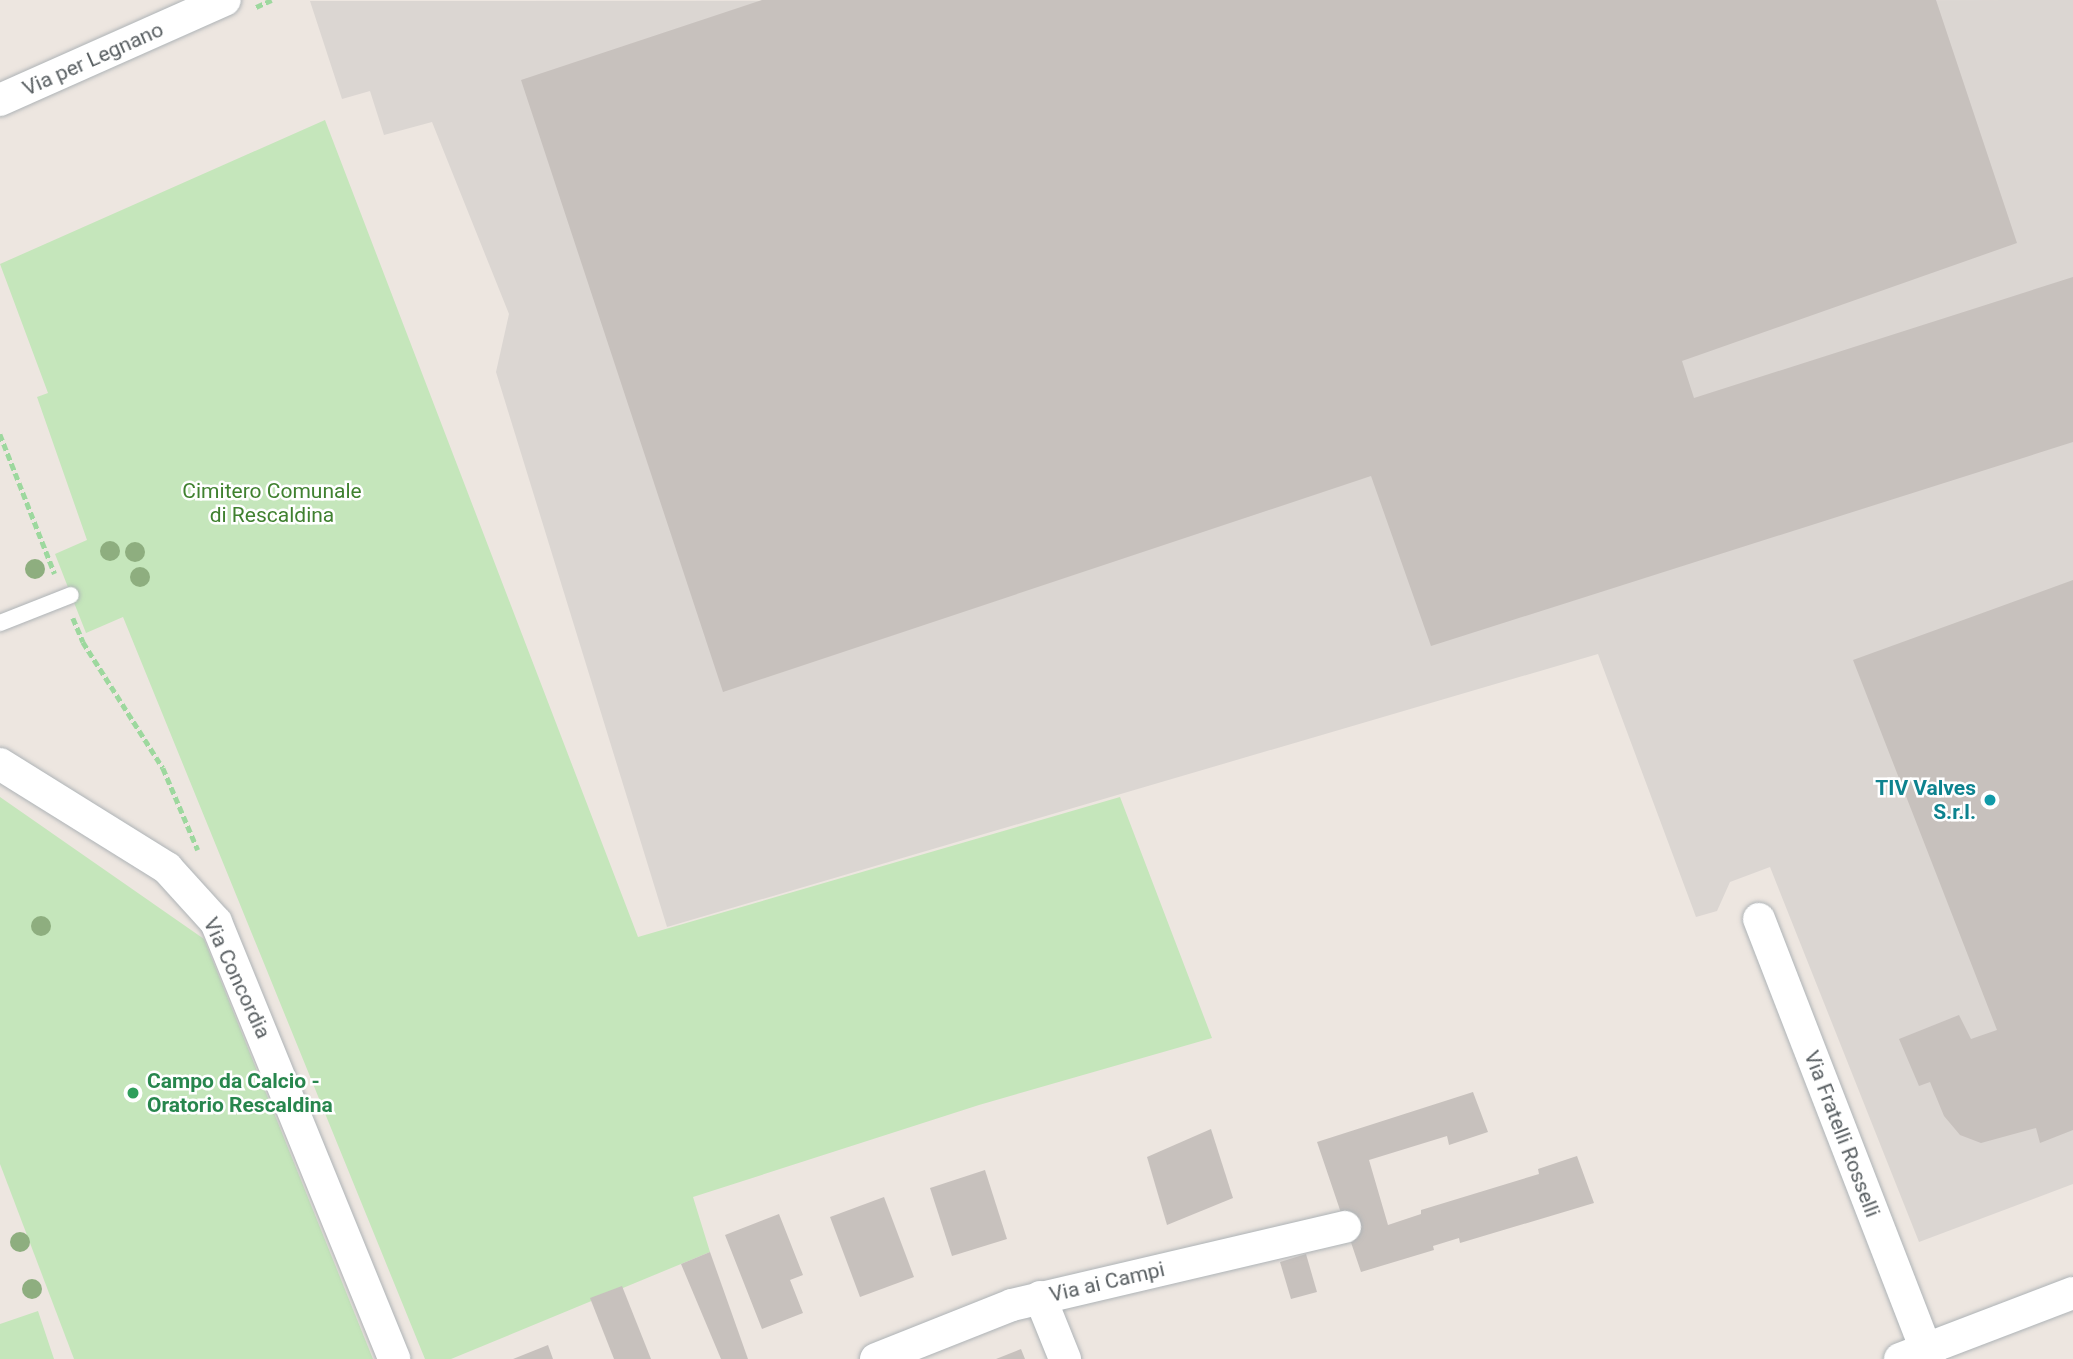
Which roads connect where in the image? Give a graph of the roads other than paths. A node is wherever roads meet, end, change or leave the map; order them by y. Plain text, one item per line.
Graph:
1 (225, 0) edge
2 (184, 8) edge
3 (0, 100) edge
4 (71, 595) dead end
5 (0, 623) edge
6 (0, 764) edge
7 (1759, 919) dead end
8 (1345, 1227) dead end
9 (2073, 1293) edge
10 (1040, 1297) junction
11 (1919, 1356) edge
12 (394, 1359) edge
13 (876, 1359) edge
14 (1065, 1359) edge

1 - 2 street, Via per Legnano
2 - 3 street, Via per Legnano
4 - 5 lane
6 - 12 street, Via Concordia
7 - 11 street, Via Fratelli Rosselli
8 - 10 street, Via ai Campi
9 - 11 street, Via Fratelli Rosselli
10 - 13 street, Via ai Campi
10 - 14 street

